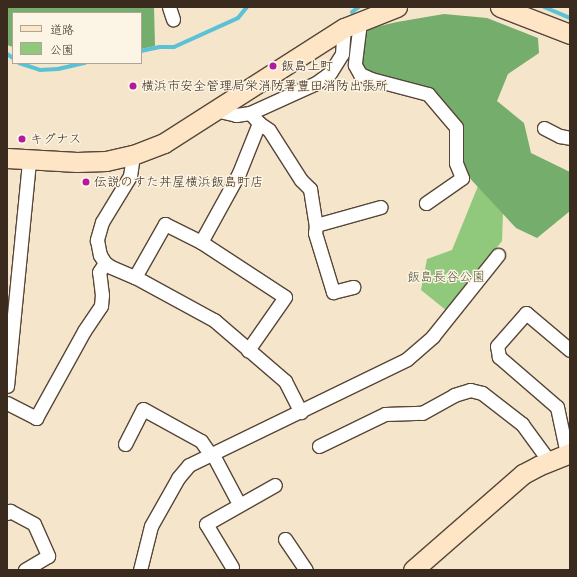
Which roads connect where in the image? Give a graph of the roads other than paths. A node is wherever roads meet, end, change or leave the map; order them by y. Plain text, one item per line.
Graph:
1 (500, 7) edge
2 (391, 8) edge
3 (350, 25) junction
4 (570, 34) edge
5 (216, 110) junction
6 (250, 113) junction
7 (259, 123) junction
8 (544, 128) dead end
9 (570, 138) edge
10 (133, 155) junction
11 (7, 158) edge
12 (30, 160) junction
13 (426, 202) dead end
14 (381, 207) dead end
15 (316, 225) junction
16 (201, 242) junction
17 (498, 255) dead end
18 (105, 263) junction
19 (135, 277) junction
20 (353, 287) dead end
21 (248, 350) junction
22 (570, 350) edge
23 (7, 386) edge
24 (7, 403) edge
25 (301, 412) junction
26 (125, 444) dead end
27 (319, 446) dead end
28 (211, 453) junction
29 (569, 454) edge
30 (549, 461) junction
31 (274, 486) dead end
32 (239, 504) junction
33 (7, 513) edge
34 (285, 539) dead end
35 (232, 567) dead end
36 (25, 570) edge
37 (140, 570) edge
38 (306, 570) edge
39 (413, 570) edge

1 - 4 main road
2 - 3 main road
3 - 5 main road
3 - 6 street
3 - 13 street
5 - 6 street
5 - 10 main road
6 - 7 street
7 - 15 street
7 - 16 street
8 - 9 street
10 - 12 main road
10 - 18 street
11 - 12 main road
12 - 23 street
14 - 15 street
15 - 20 street
16 - 19 street
16 - 21 street
17 - 25 street
18 - 19 street
18 - 24 street
19 - 21 street
21 - 25 street
22 - 29 street
25 - 28 street
26 - 28 street
27 - 30 street
28 - 32 street
28 - 37 street
29 - 30 main road
30 - 39 main road
31 - 32 street
32 - 35 street
33 - 36 street
34 - 38 street

